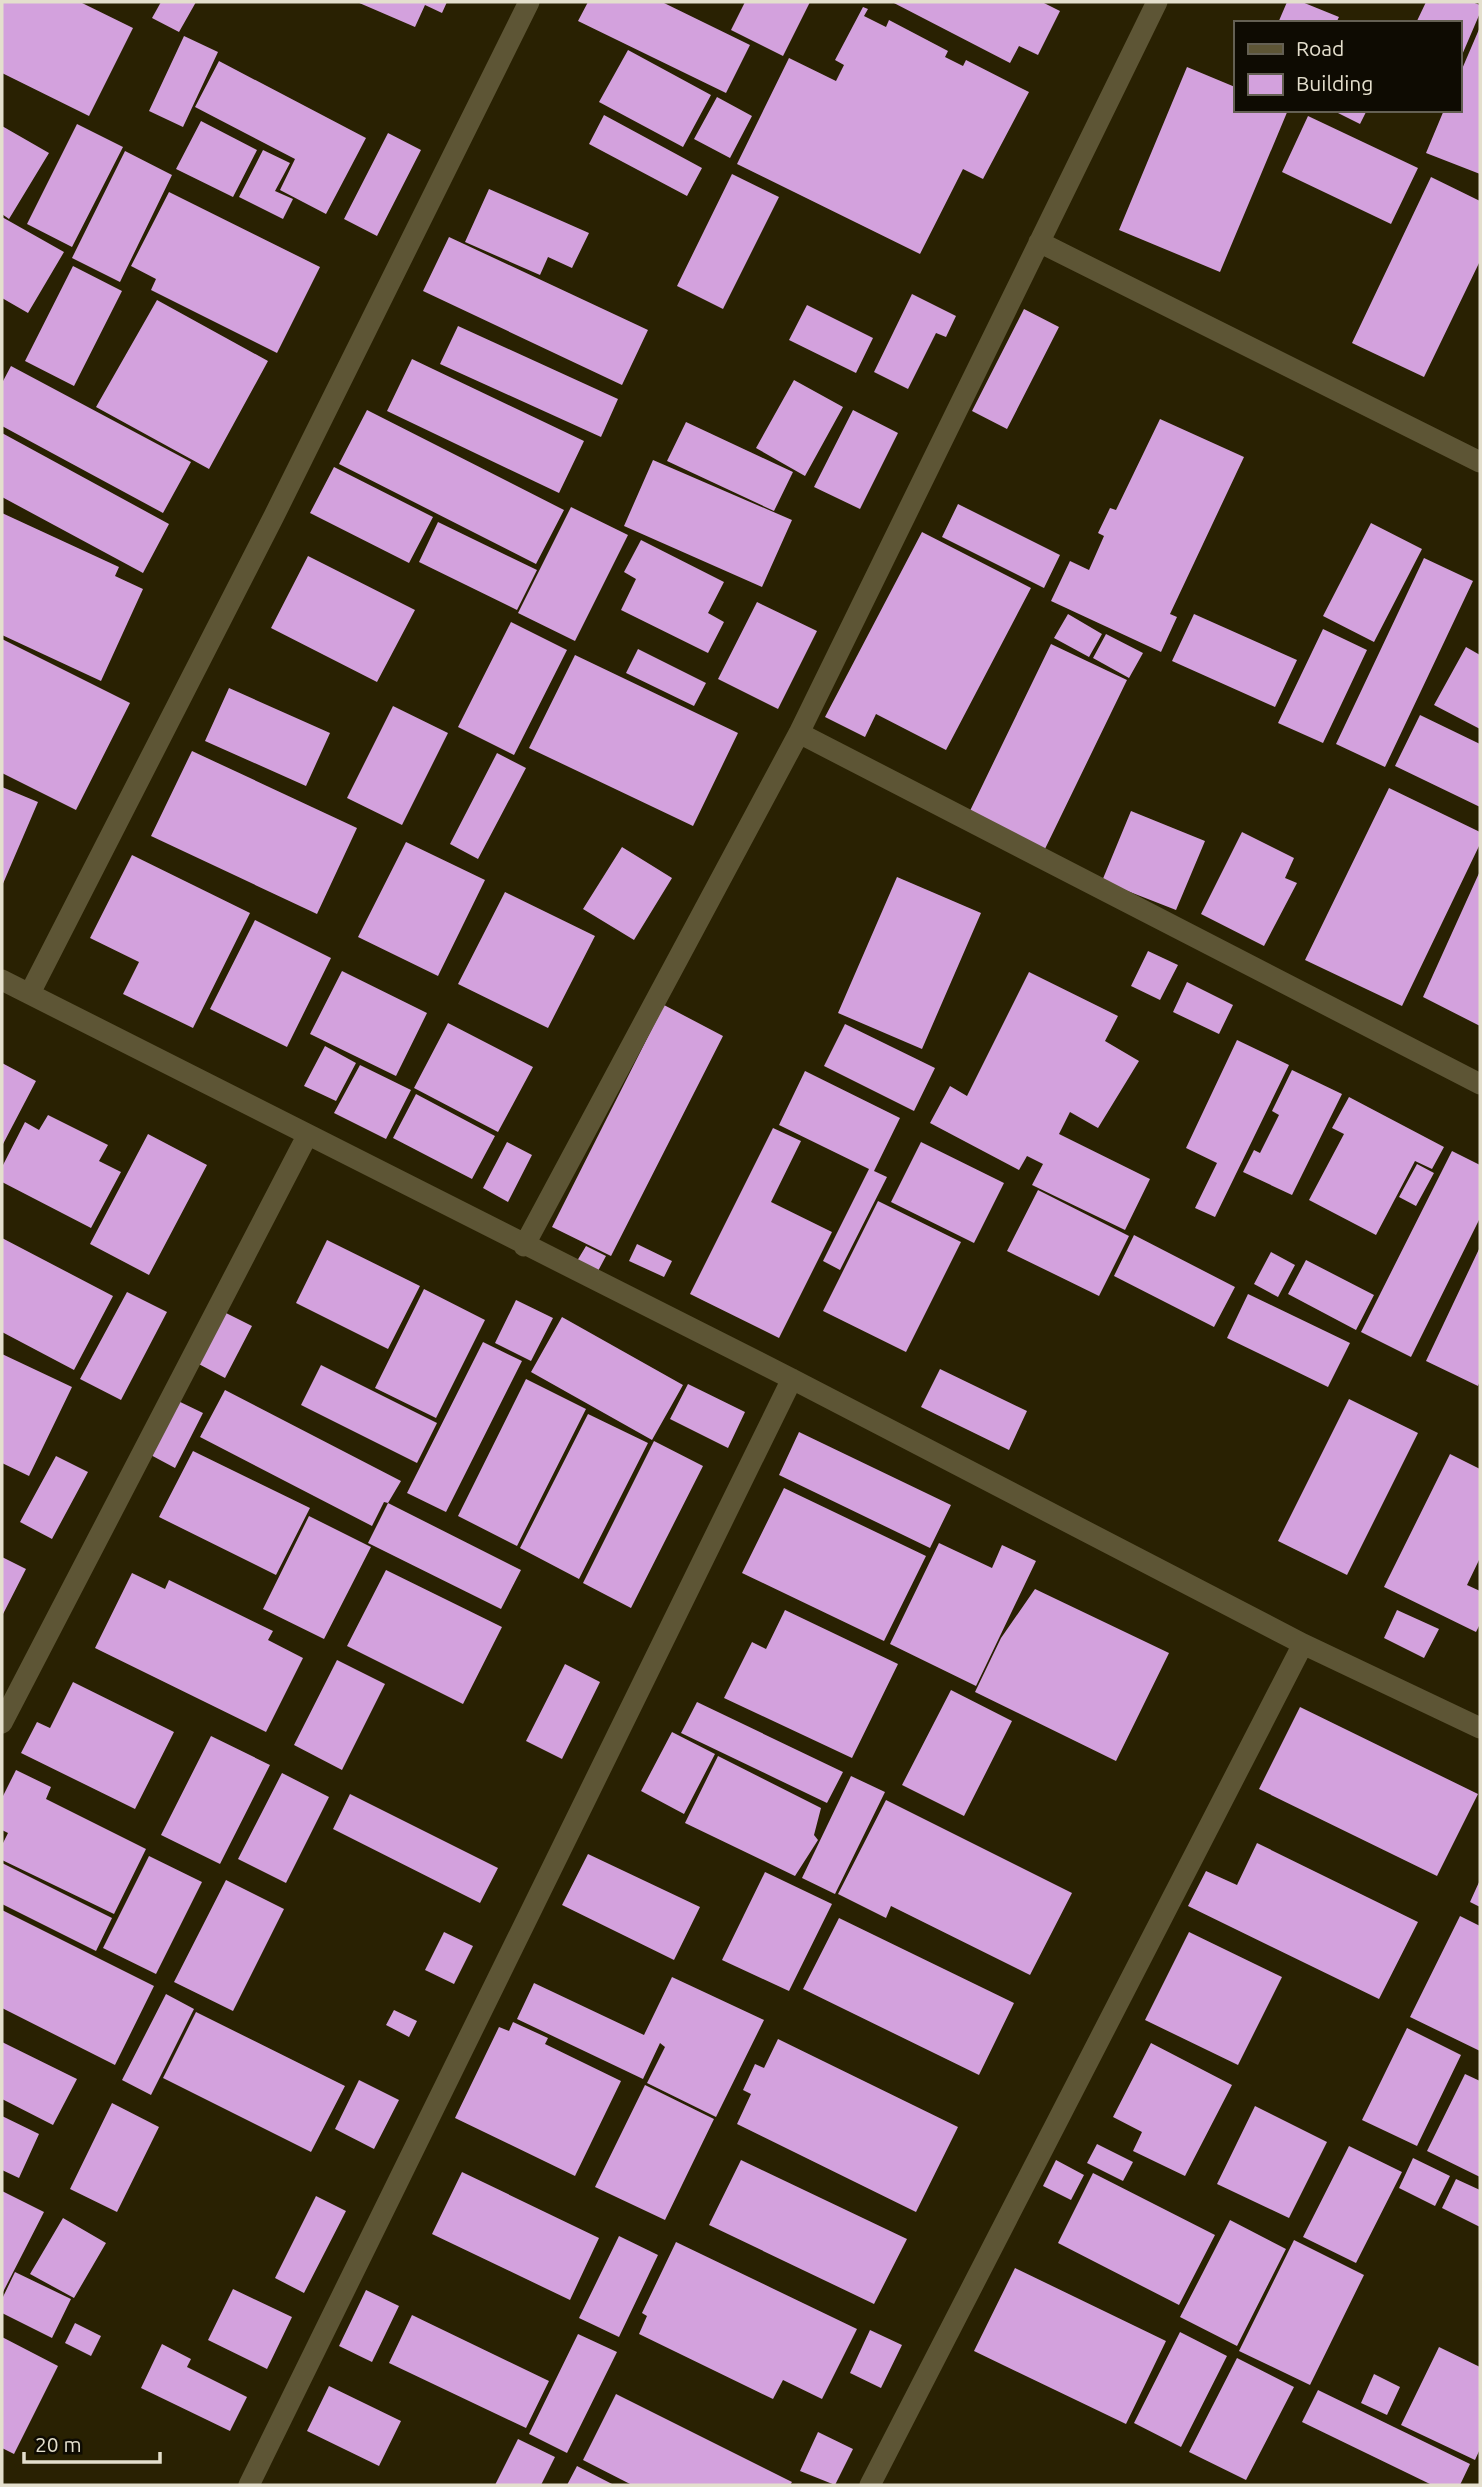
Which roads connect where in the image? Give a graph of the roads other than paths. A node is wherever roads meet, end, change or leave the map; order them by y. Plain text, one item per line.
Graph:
1 (529, 2) edge
2 (1157, 2) edge
3 (1039, 242) junction
4 (1480, 461) edge
5 (799, 733) junction
6 (2, 980) edge
7 (30, 993) junction
8 (1480, 1084) edge
9 (307, 1136) junction
10 (524, 1246) junction
11 (792, 1380) junction
12 (1303, 1644) junction
13 (2, 1723) edge
14 (1480, 1728) edge
15 (249, 2485) edge
16 (870, 2485) edge

1 - 7 street
2 - 3 street
3 - 4 street
3 - 5 street
5 - 8 street
5 - 10 street
6 - 7 street
7 - 9 street
9 - 10 street
9 - 13 street
10 - 11 street
11 - 12 street
11 - 15 street
12 - 14 street
12 - 16 street

